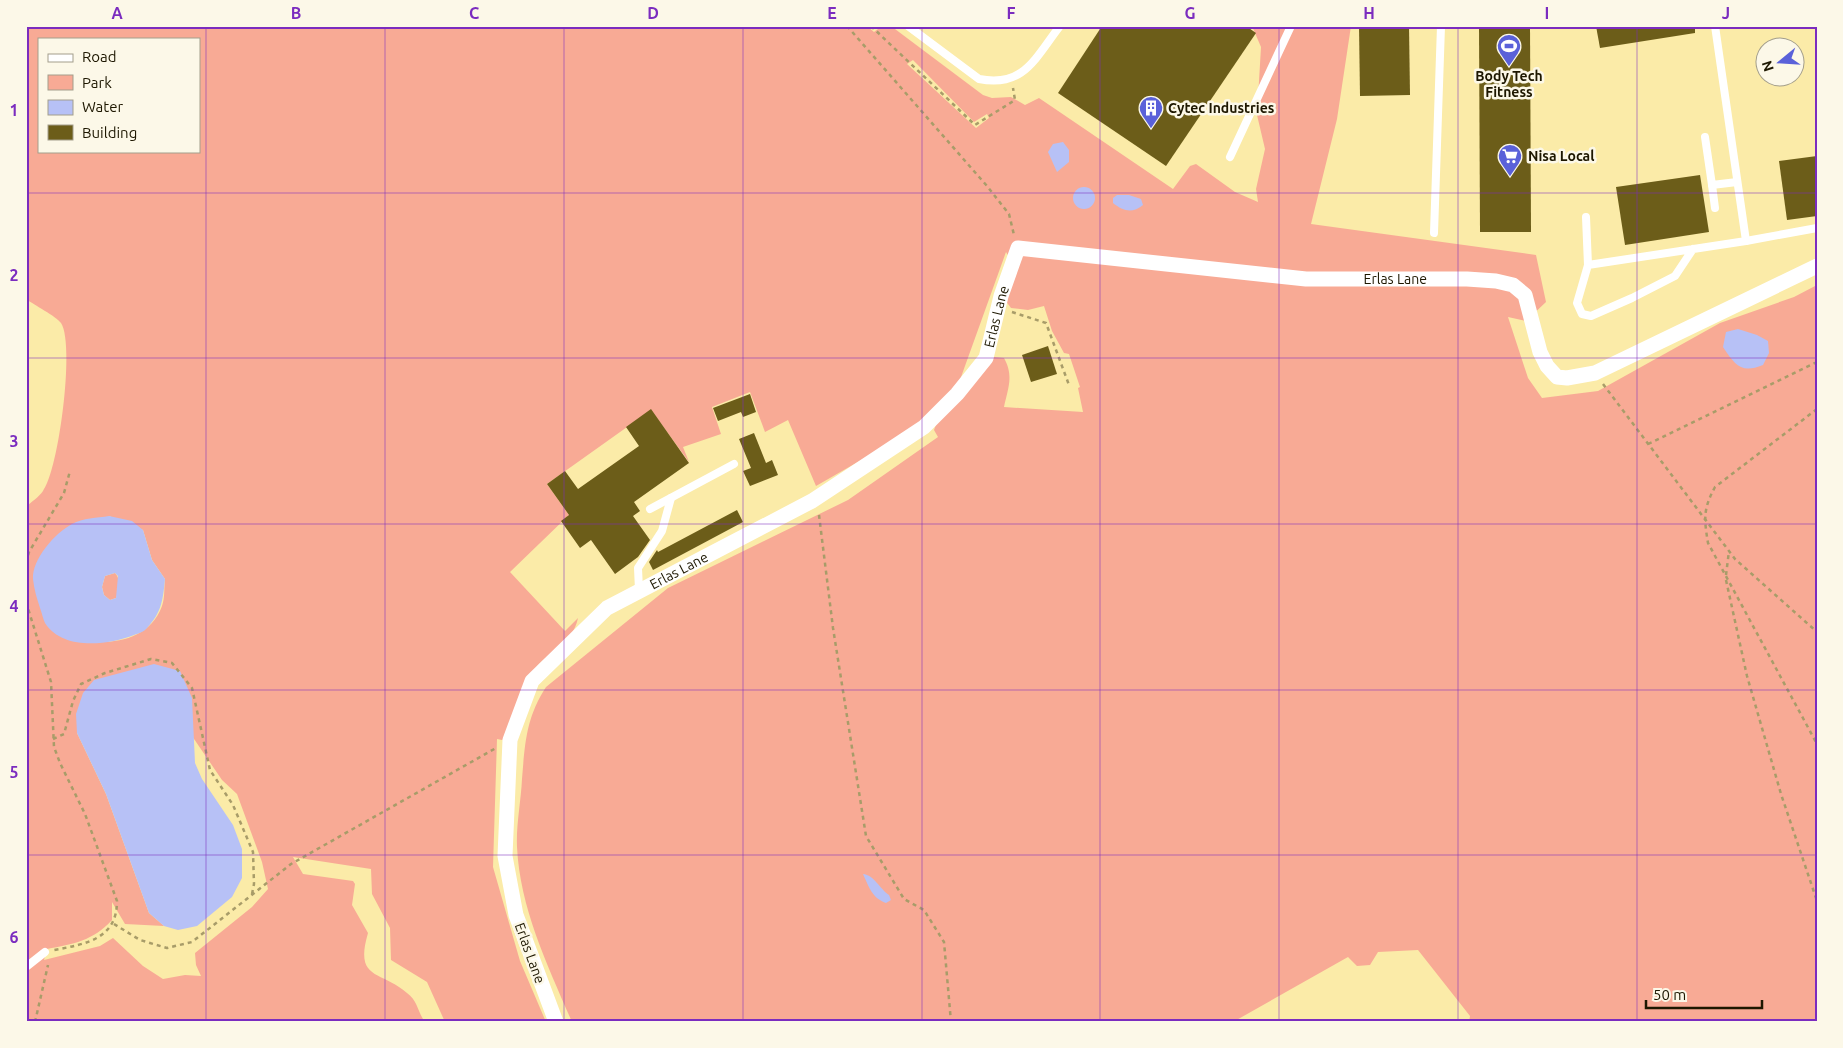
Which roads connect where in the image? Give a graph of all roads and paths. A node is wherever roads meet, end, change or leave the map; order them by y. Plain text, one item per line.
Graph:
1 (847, 26) edge
2 (871, 26) edge
3 (908, 26) edge
4 (1060, 26) edge
5 (1291, 26) edge
6 (1442, 26) edge
7 (1716, 26) edge
8 (1012, 79) junction
9 (1705, 138) dead end
10 (1230, 157) dead end
11 (1736, 182) junction
12 (1712, 185) junction
13 (1715, 208) dead end
14 (1586, 218) dead end
15 (1817, 228) edge
16 (1434, 233) dead end
17 (1746, 241) junction
18 (1018, 248) junction
19 (1693, 249) junction
20 (1588, 265) junction
21 (1817, 266) edge
22 (999, 302) junction
23 (1817, 362) edge
24 (1595, 373) junction
25 (1068, 386) dead end
26 (1817, 408) edge
27 (1648, 444) junction
28 (734, 464) dead end
29 (70, 471) dead end
30 (671, 498) junction
31 (812, 501) junction
32 (650, 509) dead end
33 (1704, 518) junction
34 (1729, 551) junction
35 (26, 563) edge
36 (1726, 577) junction
37 (639, 590) junction
38 (26, 602) edge
39 (1817, 632) edge
40 (53, 739) junction
41 (510, 740) junction
42 (1817, 744) edge
43 (252, 895) junction
44 (1817, 901) edge
45 (114, 924) junction
46 (48, 952) junction
47 (26, 967) edge
48 (35, 1022) edge
49 (556, 1022) edge
50 (951, 1022) edge

1 - 18 path
2 - 8 path
3 - 8 lane
4 - 8 lane
5 - 10 lane
6 - 16 lane
7 - 11 lane
9 - 12 lane
11 - 12 lane
11 - 17 lane
12 - 13 lane
14 - 20 lane
15 - 17 lane
17 - 19 lane
18 - 22 street, Erlas Lane
18 - 24 street, Erlas Lane
19 - 20 lane
19 - 20 lane
21 - 24 street, Erlas Lane
22 - 25 path
22 - 31 street, Erlas Lane
23 - 27 path
24 - 27 path
26 - 33 path
27 - 33 path
28 - 30 lane
29 - 35 path
30 - 32 lane
30 - 37 lane
31 - 37 street, Erlas Lane
31 - 50 path
33 - 34 path
33 - 36 path
34 - 36 path
34 - 39 path
36 - 42 path
36 - 44 path
37 - 41 street, Erlas Lane
38 - 40 path
40 - 43 path
40 - 45 path
41 - 43 path
41 - 49 street, Erlas Lane
43 - 45 path
45 - 46 path
46 - 47 lane
46 - 48 path

